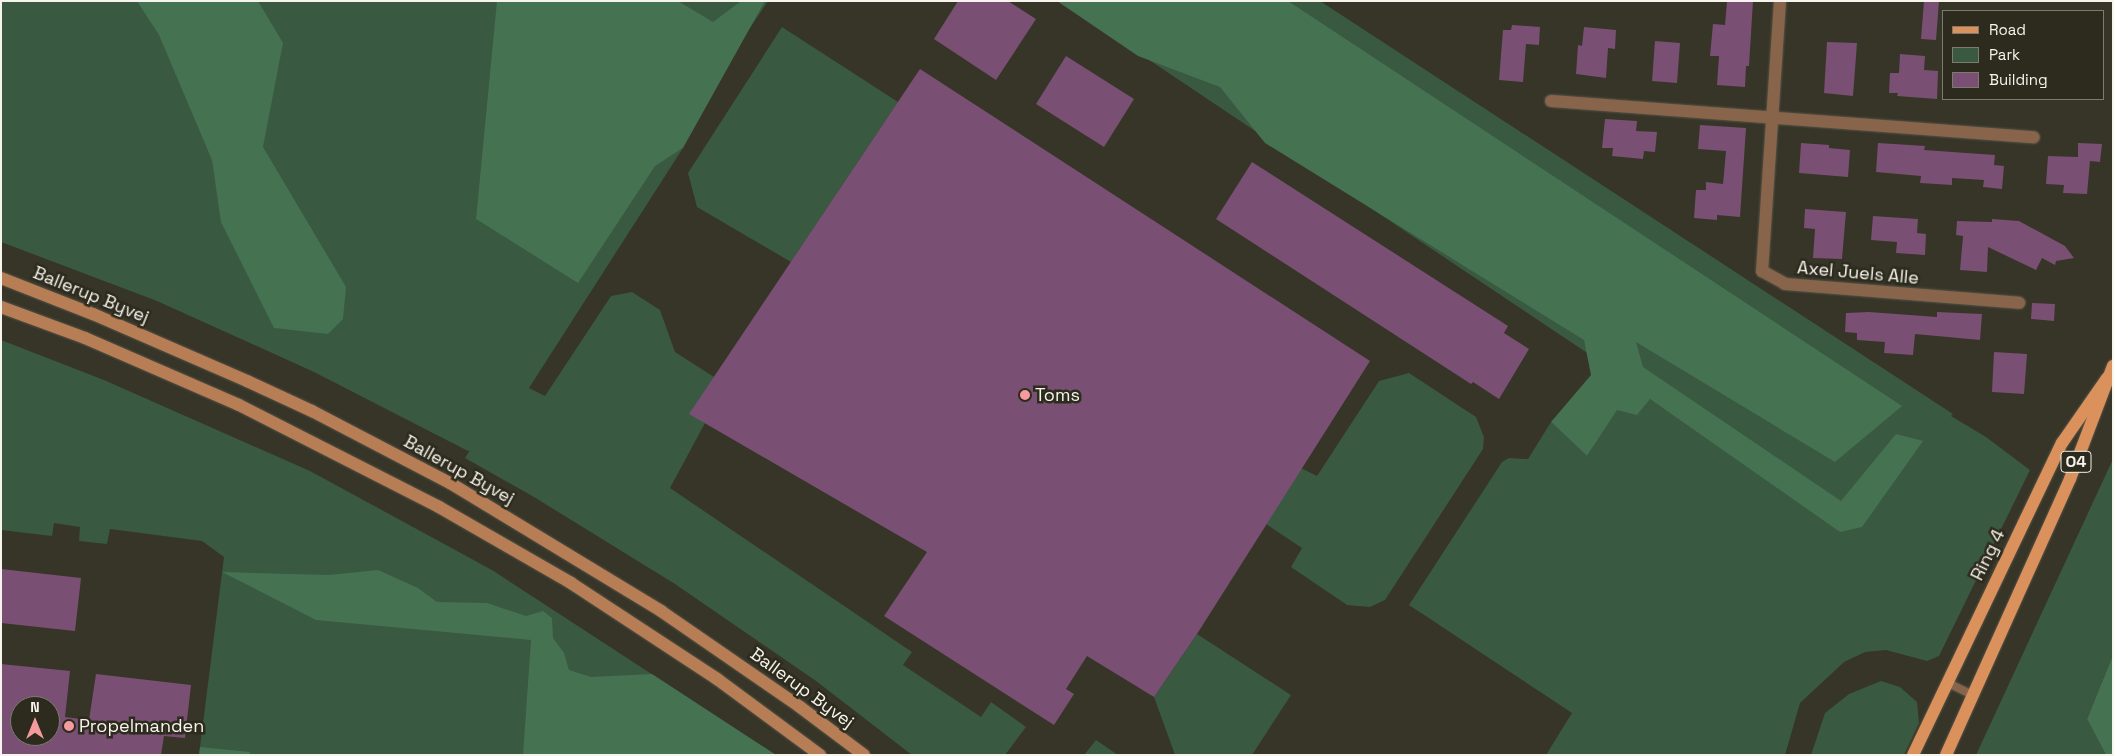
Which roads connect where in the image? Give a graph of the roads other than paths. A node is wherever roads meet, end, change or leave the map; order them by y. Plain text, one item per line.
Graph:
1 (1780, 1) edge
2 (1551, 101) dead end
3 (1771, 118) junction
4 (2034, 137) dead end
5 (1, 278) edge
6 (2019, 304) dead end
7 (1, 307) edge
8 (2110, 372) edge
9 (1946, 682) junction
10 (1973, 696) junction
11 (820, 755) edge
12 (864, 755) edge
13 (1913, 755) edge
14 (1946, 755) edge

1 - 3 street, Axel Juels Alle
2 - 3 street
3 - 4 street
3 - 6 street, Axel Juels Alle
5 - 12 main road, Ballerup Byvej
7 - 11 main road
8 - 9 main road, Ring 4 / O4
8 - 10 main road, Ring 4 / O4
9 - 10 lane
9 - 13 main road, Ring 4 / O4
10 - 14 main road, Ring 4 / O4

